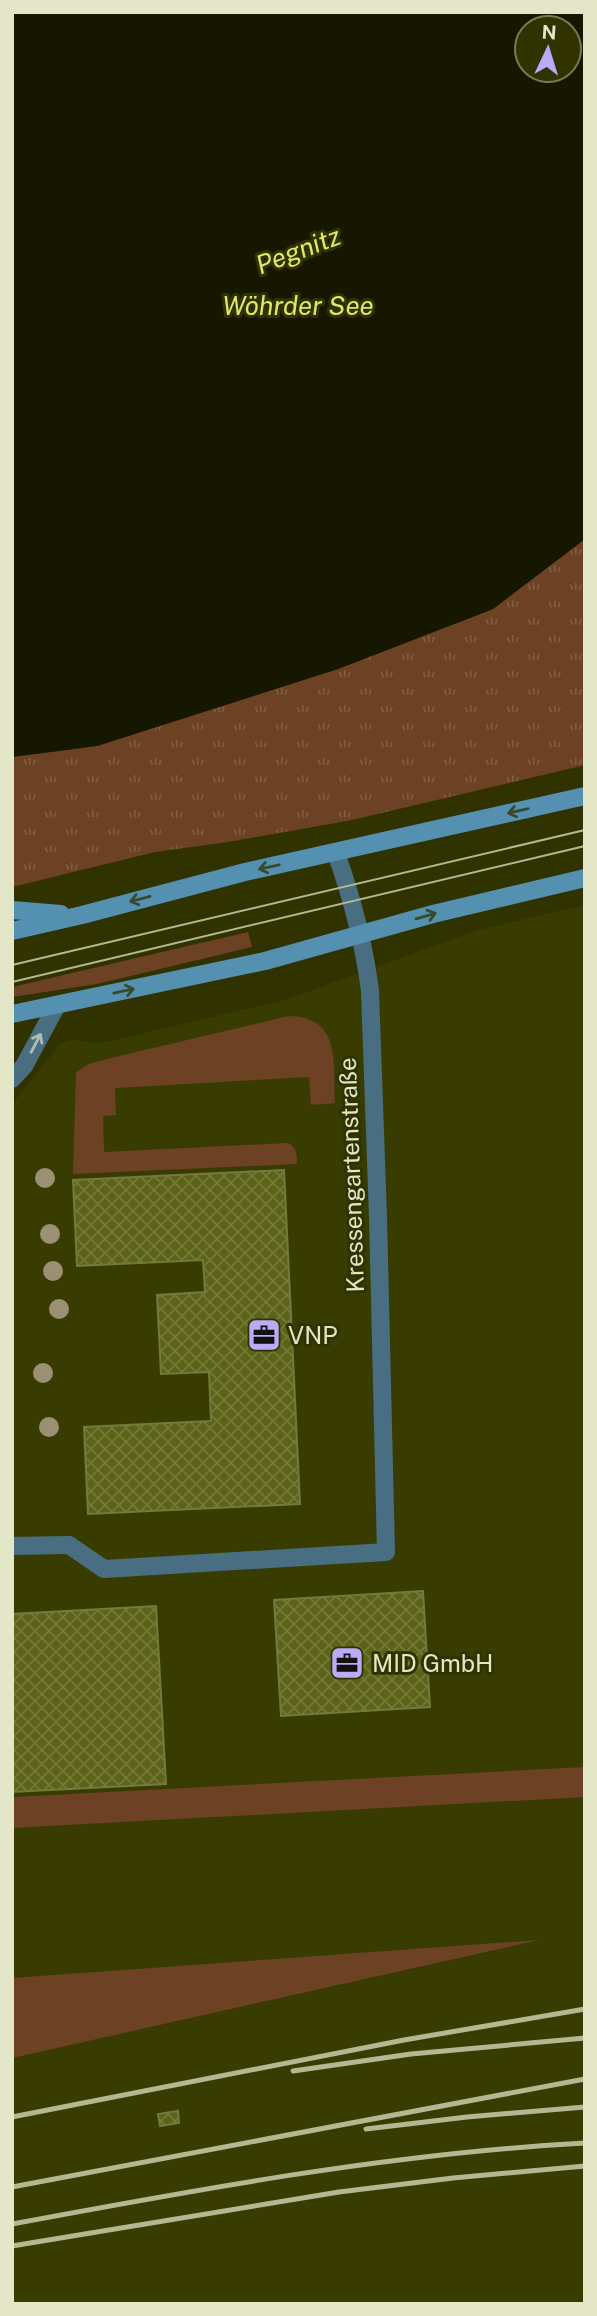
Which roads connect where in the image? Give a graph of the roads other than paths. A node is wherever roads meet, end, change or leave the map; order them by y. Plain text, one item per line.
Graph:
1 (585, 796) edge
2 (336, 853) junction
3 (585, 878) edge
4 (12, 910) edge
5 (82, 915) junction
6 (12, 931) edge
7 (361, 935) junction
8 (57, 1005) junction
9 (12, 1014) edge
10 (12, 1079) edge
11 (12, 1546) edge

1 -> 2 main road
2 -> 5 main road
2 - 7 street, Kressengartenstraße
7 -> 3 main road
4 - 5 main road
5 - 6 main road
8 -> 7 main road
7 - 11 street, Kressengartenstraße
8 - 9 main road
10 -> 8 street

